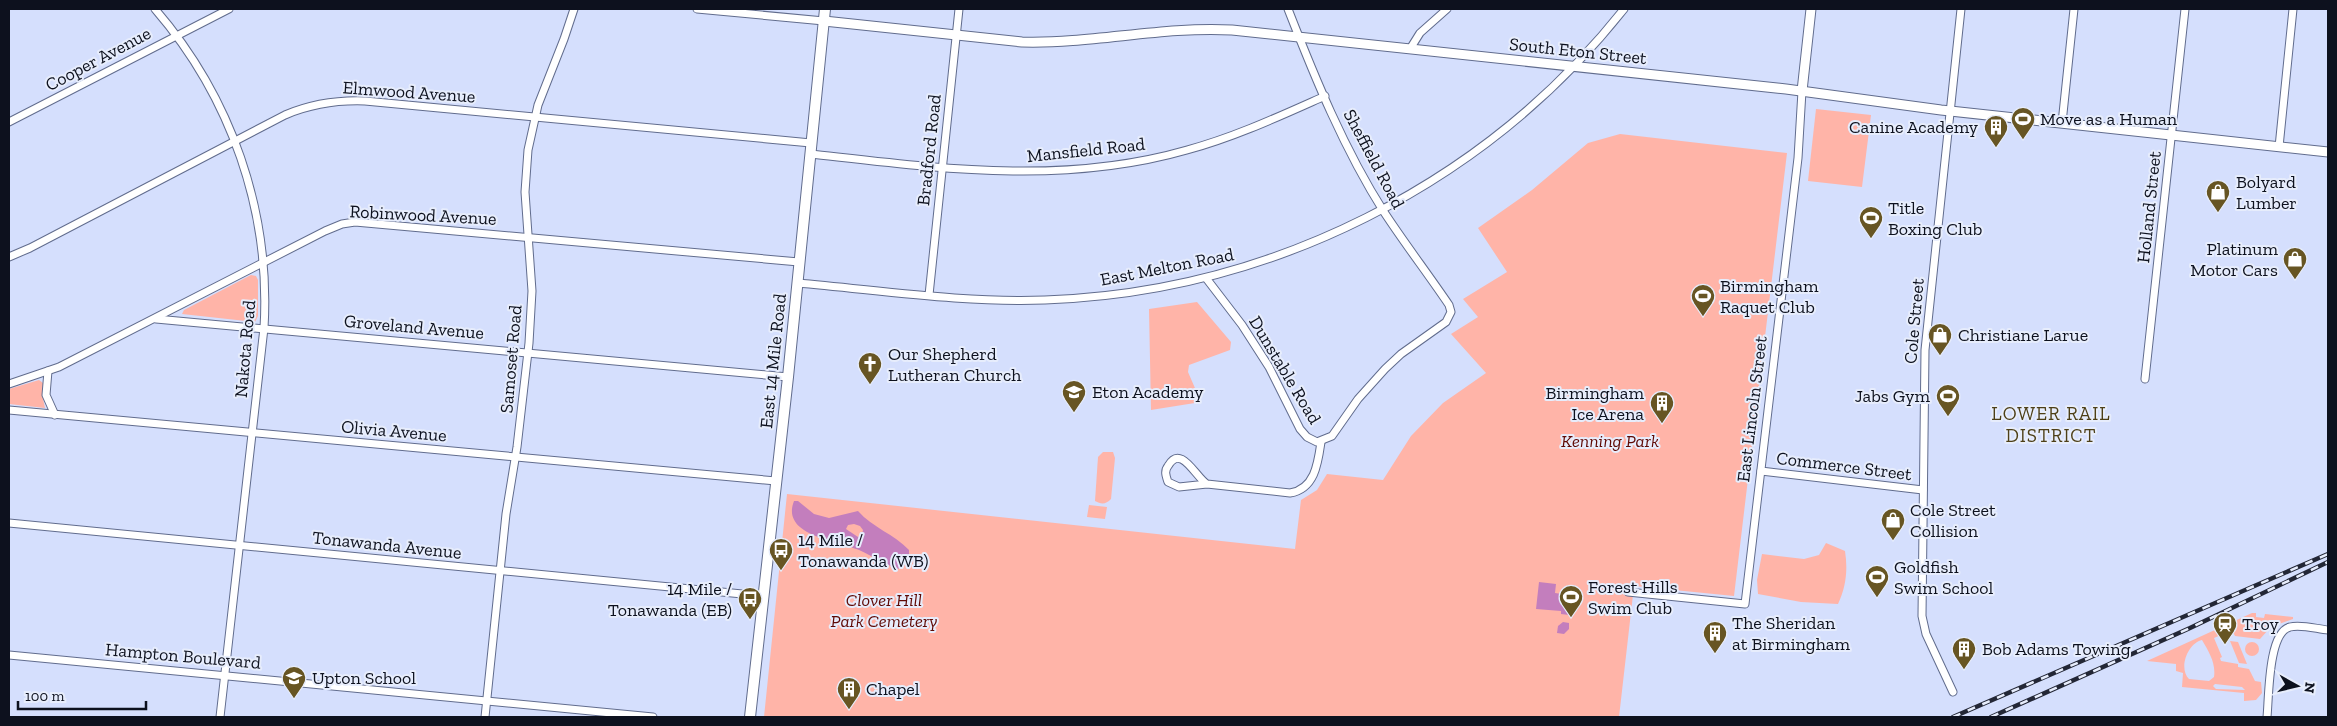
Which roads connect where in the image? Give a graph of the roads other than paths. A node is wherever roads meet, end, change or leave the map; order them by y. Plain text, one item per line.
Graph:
1 (156, 9) edge
2 (229, 9) edge
3 (574, 9) edge
4 (698, 9) edge
5 (825, 9) edge
6 (959, 9) edge
7 (1288, 9) edge
8 (1447, 9) edge
9 (1624, 9) edge
10 (1811, 9) edge
11 (1962, 9) edge
12 (2074, 9) edge
13 (2185, 9) edge
14 (2294, 9) edge
15 (824, 21) junction
16 (956, 34) junction
17 (177, 35) junction
18 (1300, 37) junction
19 (1410, 49) junction
20 (1573, 67) junction
21 (1802, 91) junction
22 (1325, 96) junction
23 (1950, 111) junction
24 (535, 116) junction
25 (9, 122) edge
26 (2062, 123) junction
27 (2172, 134) junction
28 (235, 141) junction
29 (2279, 146) junction
30 (811, 148) junction
31 (2328, 152) edge
32 (942, 168) junction
33 (1383, 210) junction
34 (527, 237) junction
35 (9, 257) edge
36 (799, 262) junction
37 (263, 263) junction
38 (1206, 278) junction
39 (797, 283) junction
40 (929, 295) junction
41 (156, 319) junction
42 (264, 328) junction
43 (528, 352) junction
44 (48, 371) junction
45 (788, 377) junction
46 (2145, 379) dead end
47 (9, 384) edge
48 (9, 410) edge
49 (55, 414) junction
50 (252, 433) junction
51 (1323, 441) junction
52 (516, 458) junction
53 (1761, 471) junction
54 (776, 481) junction
55 (1206, 484) junction
56 (1923, 490) junction
57 (9, 523) edge
58 (239, 546) junction
59 (499, 571) junction
60 (1628, 592) dead end
61 (763, 596) junction
62 (2328, 630) edge
63 (9, 654) edge
64 (225, 675) junction
65 (1953, 692) dead end
66 (486, 702) junction
67 (220, 717) edge
68 (484, 717) edge
69 (653, 717) edge
70 (750, 717) edge
71 (2267, 717) edge

1 - 17 street, Nakota Road
2 - 17 street, Cooper Avenue
3 - 24 street, Samoset Road
4 - 15 street
5 - 15 main road, East 14 Mile Road
6 - 16 street, Bradford Road
7 - 18 street, Sheffield Road
8 - 19 street
9 - 20 street, East Melton Road
10 - 21 street, East Lincoln Street
11 - 23 street, Cole Street
12 - 26 street
13 - 27 street, Holland Street
14 - 29 street
15 - 16 street, South Eton Street
15 - 30 main road, East 14 Mile Road
16 - 18 street, South Eton Street
16 - 32 street, Bradford Road
17 - 25 street, Cooper Avenue
17 - 28 street, Nakota Road
18 - 19 street, South Eton Street
18 - 22 street, Sheffield Road
19 - 20 street, South Eton Street
20 - 21 street, South Eton Street
20 - 33 street, East Melton Road
21 - 23 street, South Eton Street
21 - 53 street, East Lincoln Street
22 - 32 street, Mansfield Road
22 - 33 street, Sheffield Road
23 - 26 street, South Eton Street
23 - 56 street, Cole Street
24 - 28 street, Elmwood Avenue
24 - 30 street, Elmwood Avenue
24 - 34 street, Samoset Road
26 - 27 street, South Eton Street
27 - 29 street, South Eton Street
27 - 46 street, Holland Street
28 - 35 street, Elmwood Avenue
28 - 37 street, Nakota Road
29 - 31 street, South Eton Street
30 - 32 street, Mansfield Road
30 - 36 main road, East 14 Mile Road
32 - 40 street, Bradford Road
33 - 38 street, East Melton Road
33 - 51 street, Sheffield Road
34 - 36 street, Robinwood Avenue
34 - 37 street, Robinwood Avenue
34 - 43 street, Samoset Road
36 - 39 main road, East 14 Mile Road
37 - 41 street, Robinwood Avenue
37 - 42 street, Nakota Road
38 - 40 street, East Melton Road
38 - 51 street, Dunstable Road
39 - 40 street, East Melton Road
39 - 45 main road, East 14 Mile Road
41 - 42 street, Groveland Avenue
41 - 44 street, Robinwood Avenue
42 - 43 street, Groveland Avenue
42 - 50 street, Nakota Road
43 - 45 street, Groveland Avenue
43 - 52 street, Samoset Road
44 - 47 street, Robinwood Avenue
44 - 49 street
45 - 54 main road, East 14 Mile Road
48 - 49 street, Olivia Avenue
49 - 50 street, Olivia Avenue
50 - 52 street, Olivia Avenue
50 - 58 street, Nakota Road
51 - 55 street
52 - 54 street, Olivia Avenue
52 - 59 street, Samoset Road
53 - 56 street, Commerce Street
53 - 60 street, East Lincoln Street
54 - 61 main road, East 14 Mile Road
55 - 55 street
56 - 65 street, Cole Street
57 - 58 street, Tonawanda Avenue
58 - 59 street, Tonawanda Avenue
58 - 64 street, Nakota Road
59 - 61 street, Tonawanda Avenue
59 - 66 street, Samoset Road
61 - 70 main road, East 14 Mile Road
62 - 71 street
63 - 64 street, Hampton Boulevard
64 - 66 street, Hampton Boulevard
64 - 67 street, Nakota Road
66 - 68 street, Samoset Road
66 - 69 street, Hampton Boulevard

